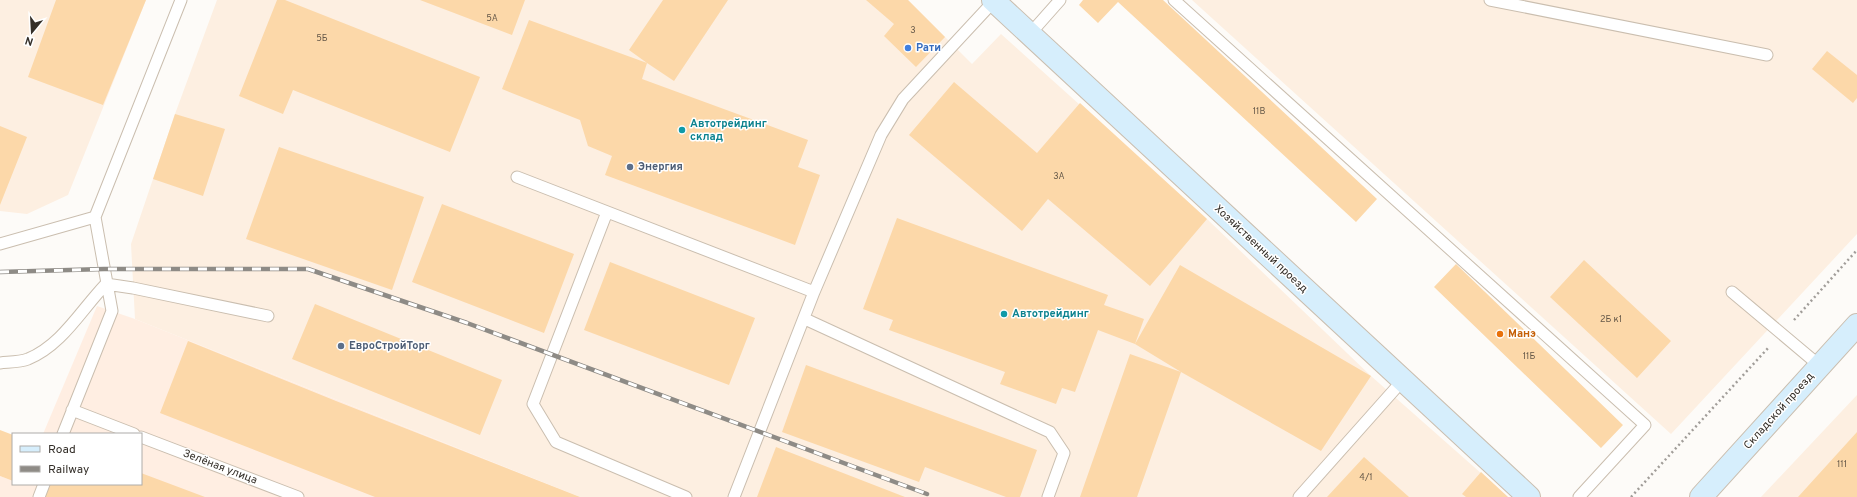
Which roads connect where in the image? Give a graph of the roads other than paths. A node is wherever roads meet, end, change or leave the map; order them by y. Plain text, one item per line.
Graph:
1 (182, 0) edge
2 (993, 0) edge
3 (1060, 0) edge
4 (1174, 0) edge
5 (1490, 0) edge
6 (1029, 35) junction
7 (1767, 55) dead end
8 (517, 177) dead end
9 (607, 212) junction
10 (95, 217) junction
11 (0, 244) edge
12 (106, 284) junction
13 (814, 292) junction
14 (1732, 292) dead end
15 (268, 316) dead end
16 (804, 319) junction
17 (1857, 325) edge
18 (0, 363) edge
19 (1820, 366) junction
20 (1403, 380) junction
21 (72, 410) junction
22 (63, 433) edge
23 (131, 433) edge
24 (142, 437) edge
25 (44, 485) edge
26 (39, 497) edge
27 (298, 497) edge
28 (686, 497) edge
29 (734, 497) edge
30 (1048, 497) edge
31 (1299, 497) edge
32 (1529, 497) edge
33 (1579, 497) edge
34 (1701, 497) edge

1 - 10 lane
2 - 6 street, Хозяйственный проезд
2 - 13 lane
3 - 6 lane
4 - 33 lane
5 - 7 lane
6 - 20 street, Хозяйственный проезд
8 - 9 lane
9 - 13 lane
9 - 28 lane
10 - 11 lane
10 - 12 lane
12 - 15 lane
12 - 18 lane
12 - 21 lane
13 - 16 lane
14 - 19 lane
16 - 29 lane
16 - 30 lane
17 - 19 street, Складской проезд
19 - 34 street, Складской проезд
20 - 31 lane
20 - 32 street, Хозяйственный проезд
21 - 22 lane
21 - 23 lane
24 - 27 lane, Зелёная улица
25 - 26 lane

